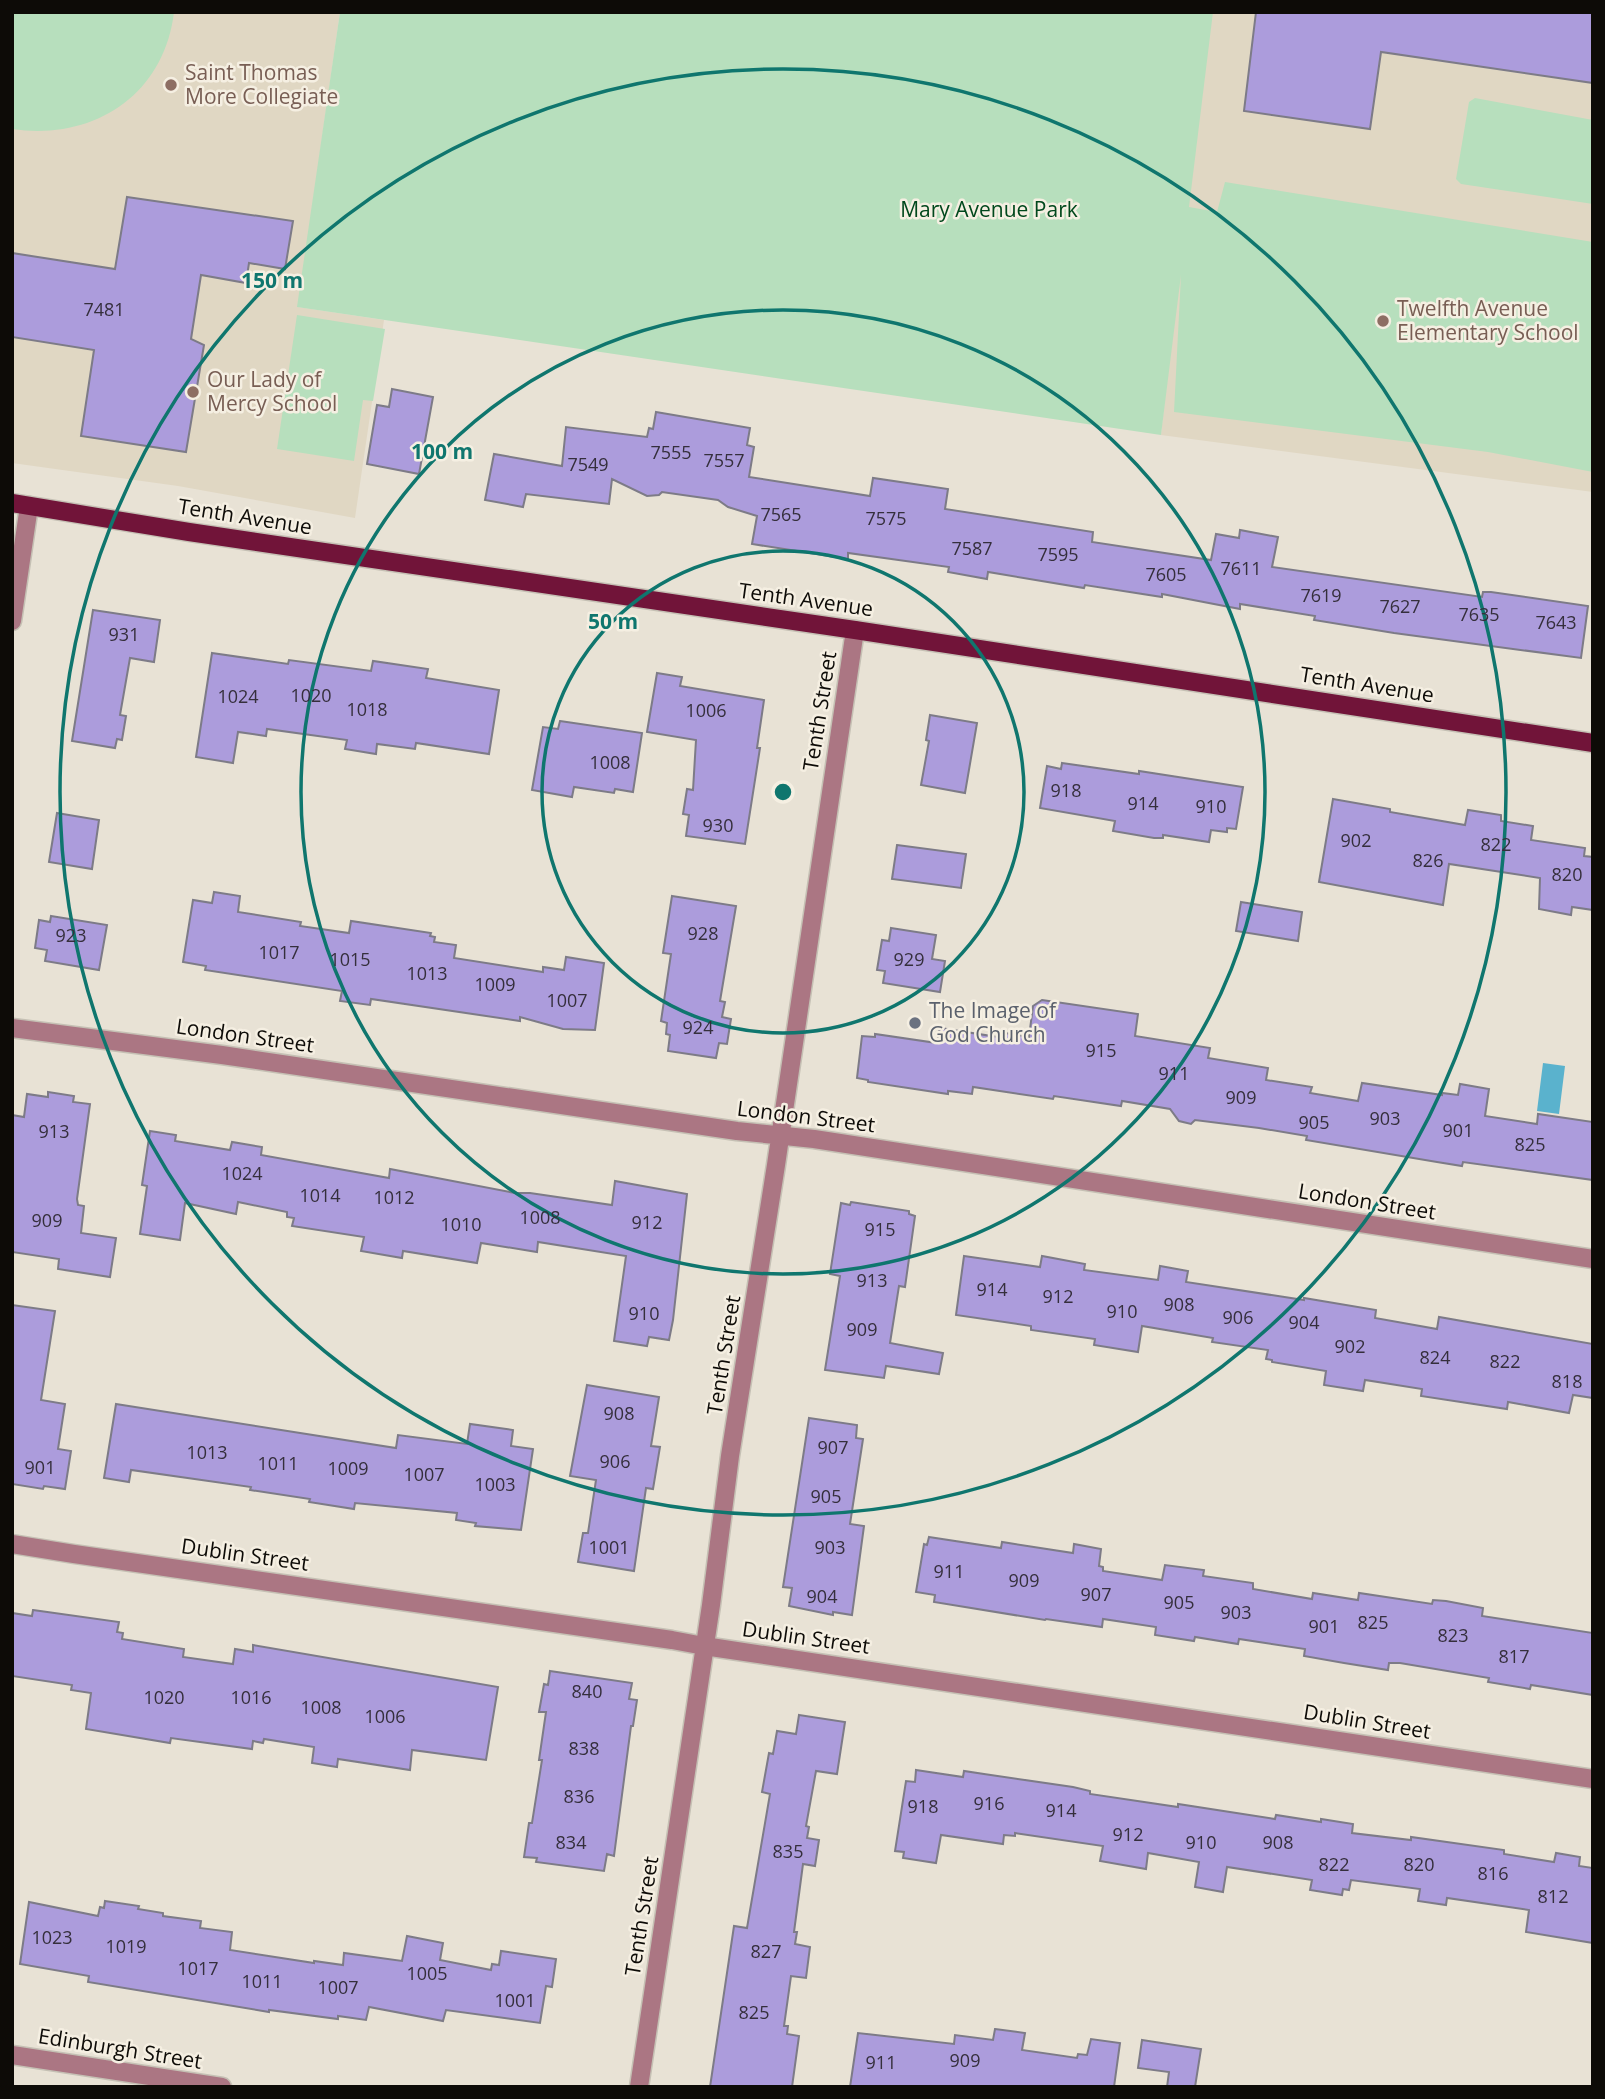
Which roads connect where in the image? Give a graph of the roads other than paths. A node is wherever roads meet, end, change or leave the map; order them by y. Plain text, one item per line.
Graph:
1 (21, 504) edge
2 (12, 621) edge
3 (855, 630) junction
4 (1593, 743) edge
5 (12, 1028) edge
6 (780, 1136) junction
7 (1593, 1259) edge
8 (12, 1544) edge
9 (704, 1646) junction
10 (1593, 1779) edge
11 (12, 2055) edge
12 (222, 2087) edge
13 (639, 2087) edge

1 - 2 street
1 - 3 main road, Tenth Avenue
3 - 4 main road, Tenth Avenue
3 - 6 street, Tenth Street
5 - 6 street, London Street
6 - 7 street, London Street
6 - 9 street, Tenth Street
8 - 9 street, Dublin Street
9 - 10 street, Dublin Street
9 - 13 street, Tenth Street
11 - 12 street, Edinburgh Street

